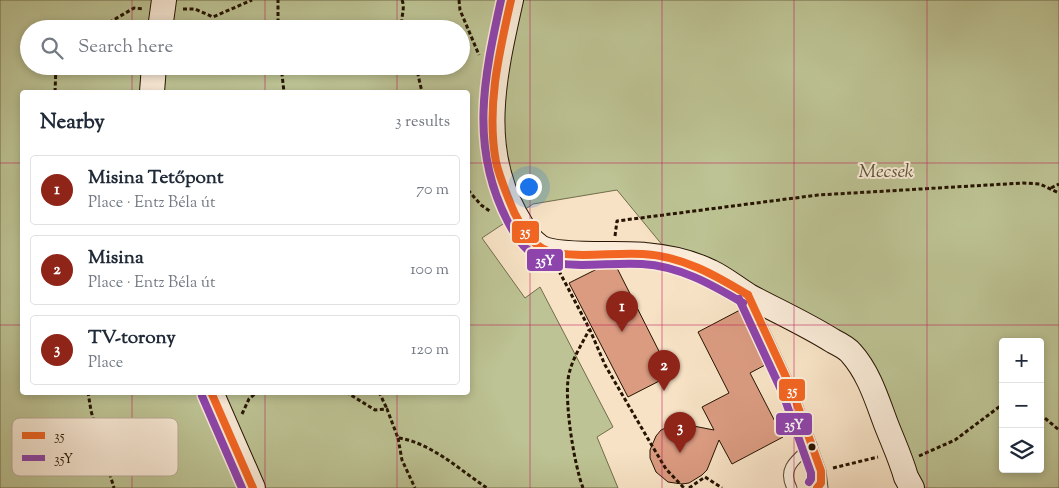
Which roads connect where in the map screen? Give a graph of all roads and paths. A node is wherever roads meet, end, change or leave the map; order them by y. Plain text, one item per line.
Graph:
1 (164, 0) edge
2 (278, 0) edge
3 (402, 0) edge
4 (459, 0) edge
5 (511, 0) edge
6 (161, 20) edge
7 (278, 20) edge
8 (402, 20) edge
9 (464, 20) edge
10 (470, 34) edge
11 (496, 66) junction
12 (56, 75) edge
13 (153, 75) edge
14 (282, 75) edge
15 (418, 75) edge
16 (55, 90) edge
17 (152, 90) edge
18 (284, 90) edge
19 (422, 90) edge
20 (1059, 184) edge
21 (1051, 189) junction
22 (1059, 193) edge
23 (613, 253) junction
24 (557, 269) dead end
25 (748, 295) junction
26 (590, 330) junction
27 (88, 395) edge
28 (213, 395) edge
29 (351, 395) edge
30 (380, 395) edge
31 (387, 409) junction
32 (1044, 417) edge
33 (92, 418) edge
34 (1059, 430) edge
35 (398, 438) junction
36 (812, 445) junction
37 (821, 471) junction
38 (110, 476) edge
39 (908, 484) edge
40 (114, 488) edge
41 (253, 488) edge
42 (415, 488) edge
43 (487, 488) edge
44 (583, 488) edge
45 (684, 488) edge
46 (689, 488) edge
47 (722, 488) edge
48 (792, 488) edge
49 (817, 488) edge
50 (823, 488) edge

1 - 6 street
2 - 7 path
3 - 8 path
4 - 9 path
5 - 11 street
10 - 11 path
11 - 23 street
12 - 16 path
13 - 17 street
14 - 18 path
15 - 19 path
20 - 21 path
21 - 22 path
21 - 23 path
23 - 25 street
24 - 26 path
25 - 36 lane
25 - 39 street
26 - 44 path
26 - 45 path
27 - 33 path
28 - 41 street
29 - 31 path
30 - 31 path
31 - 35 path
32 - 34 path
35 - 42 path
35 - 43 path
36 - 37 lane
36 - 48 lane
37 - 49 lane
37 - 50 lane
38 - 40 path
46 - 47 path

